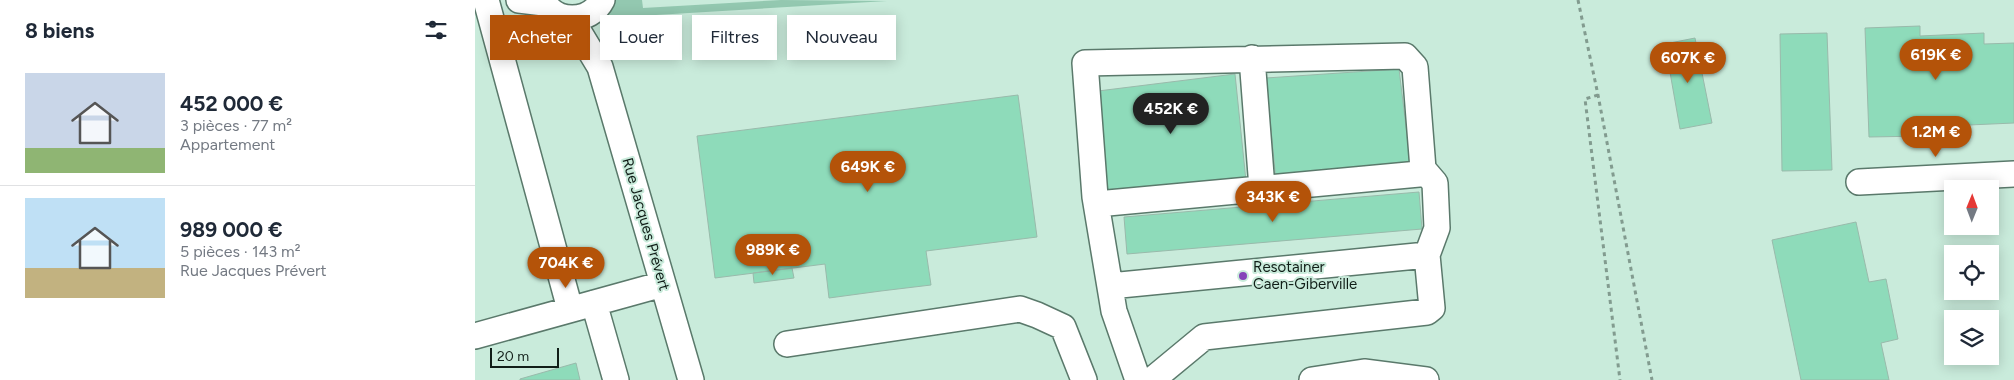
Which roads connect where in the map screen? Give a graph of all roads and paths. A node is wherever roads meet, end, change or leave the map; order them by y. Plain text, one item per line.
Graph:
1 (486, 0) edge
2 (519, 0) edge
3 (1578, 0) edge
4 (543, 2) edge
5 (601, 3) edge
6 (559, 15) edge
7 (587, 15) edge
8 (590, 50) edge
9 (1251, 58) junction
10 (600, 67) junction
11 (1598, 95) junction
12 (1423, 170) junction
13 (2014, 174) edge
14 (1859, 182) dead end
15 (1262, 188) junction
16 (1097, 204) junction
17 (1427, 255) junction
18 (663, 284) junction
19 (1110, 286) junction
20 (594, 303) junction
21 (570, 309) junction
22 (475, 336) edge
23 (787, 344) dead end
24 (616, 380) edge
25 (691, 380) edge
26 (1084, 380) edge
27 (1138, 380) edge
28 (1152, 380) edge
29 (1312, 380) edge
30 (1426, 380) edge
31 (1621, 380) edge
32 (1652, 380) edge

1 - 21 street
2 - 4 street
3 - 11 path
4 - 6 street
5 - 7 street, Rue Jacques Prévert
5 - 10 street, Rue Jacques Prévert
8 - 10 street, Rue Jacques Prévert
9 - 12 street
9 - 15 street
9 - 16 street
10 - 18 street, Rue Jacques Prévert
11 - 31 path
11 - 32 path
12 - 15 street
12 - 17 street
13 - 14 street
15 - 16 street
16 - 19 street
17 - 19 street
17 - 28 street
18 - 20 street
18 - 25 street, Rue Jacques Prévert
19 - 27 street
20 - 21 street
20 - 24 street
21 - 22 street
23 - 26 street
29 - 30 street

